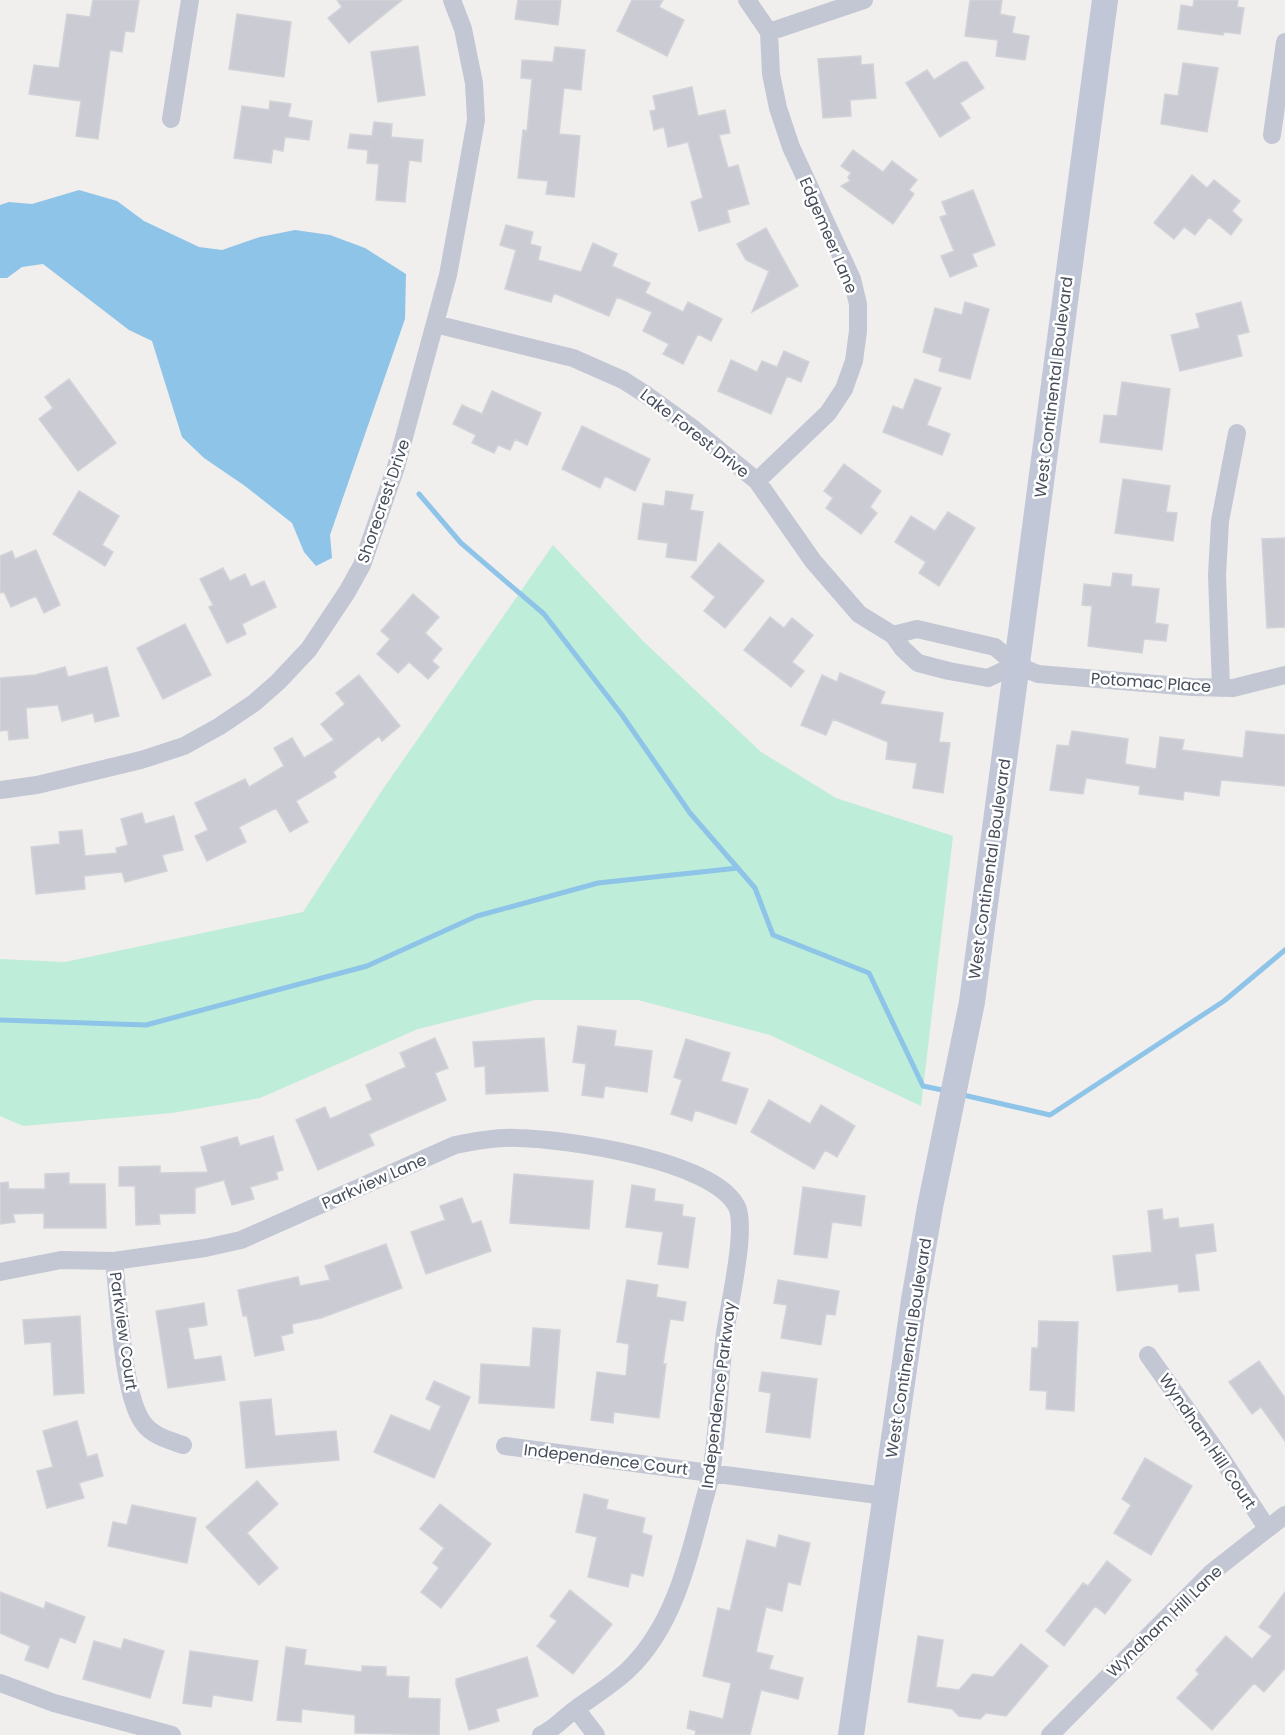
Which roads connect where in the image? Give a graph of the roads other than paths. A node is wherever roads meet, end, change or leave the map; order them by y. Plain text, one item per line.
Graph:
1 (190, 0) edge
2 (452, 0) edge
3 (747, 0) edge
4 (864, 0) edge
5 (1105, 0) edge
6 (769, 32) junction
7 (1285, 42) edge
8 (171, 119) dead end
9 (1272, 135) dead end
10 (435, 324) junction
11 (1237, 433) dead end
12 (757, 481) junction
13 (893, 635) junction
14 (1016, 665) junction
15 (1285, 675) edge
16 (1221, 688) junction
17 (0, 790) edge
18 (738, 1209) joint
19 (114, 1261) junction
20 (0, 1272) edge
21 (1148, 1355) dead end
22 (183, 1446) dead end
23 (505, 1446) dead end
24 (711, 1473) junction
25 (885, 1496) junction
26 (1285, 1515) edge
27 (1267, 1528) junction
28 (0, 1683) edge
29 (576, 1709) junction
30 (172, 1735) edge
31 (541, 1735) edge
32 (596, 1735) edge
33 (850, 1735) edge
34 (1050, 1735) edge

1 - 8 street
2 - 10 street, Shorecrest Drive
3 - 6 street
4 - 6 street
5 - 14 main road, West Continental Boulevard
6 - 12 street, Edgemeer Lane
7 - 9 street
10 - 12 street, Lake Forest Drive
10 - 17 street, Shorecrest Drive
11 - 16 street
12 - 13 street, Lake Forest Drive
13 - 14 street
13 - 14 street, Lake Forest Drive
14 - 16 street, Potomac Place
14 - 25 main road, West Continental Boulevard
15 - 16 street, Potomac Place
18 - 19 street, Parkview Lane
18 - 24 street, Independence Parkway
19 - 20 street, Parkview Lane
19 - 22 street, Parkview Court
21 - 27 street, Wyndham Hill Court
23 - 24 street, Independence Court
24 - 25 street, Independence Court
24 - 29 street, Independence Parkway
25 - 33 main road, West Continental Boulevard
26 - 27 street, Wyndham Hill Lane
27 - 34 street, Wyndham Hill Lane
28 - 30 street
29 - 31 street, Independence Parkway
29 - 32 street

